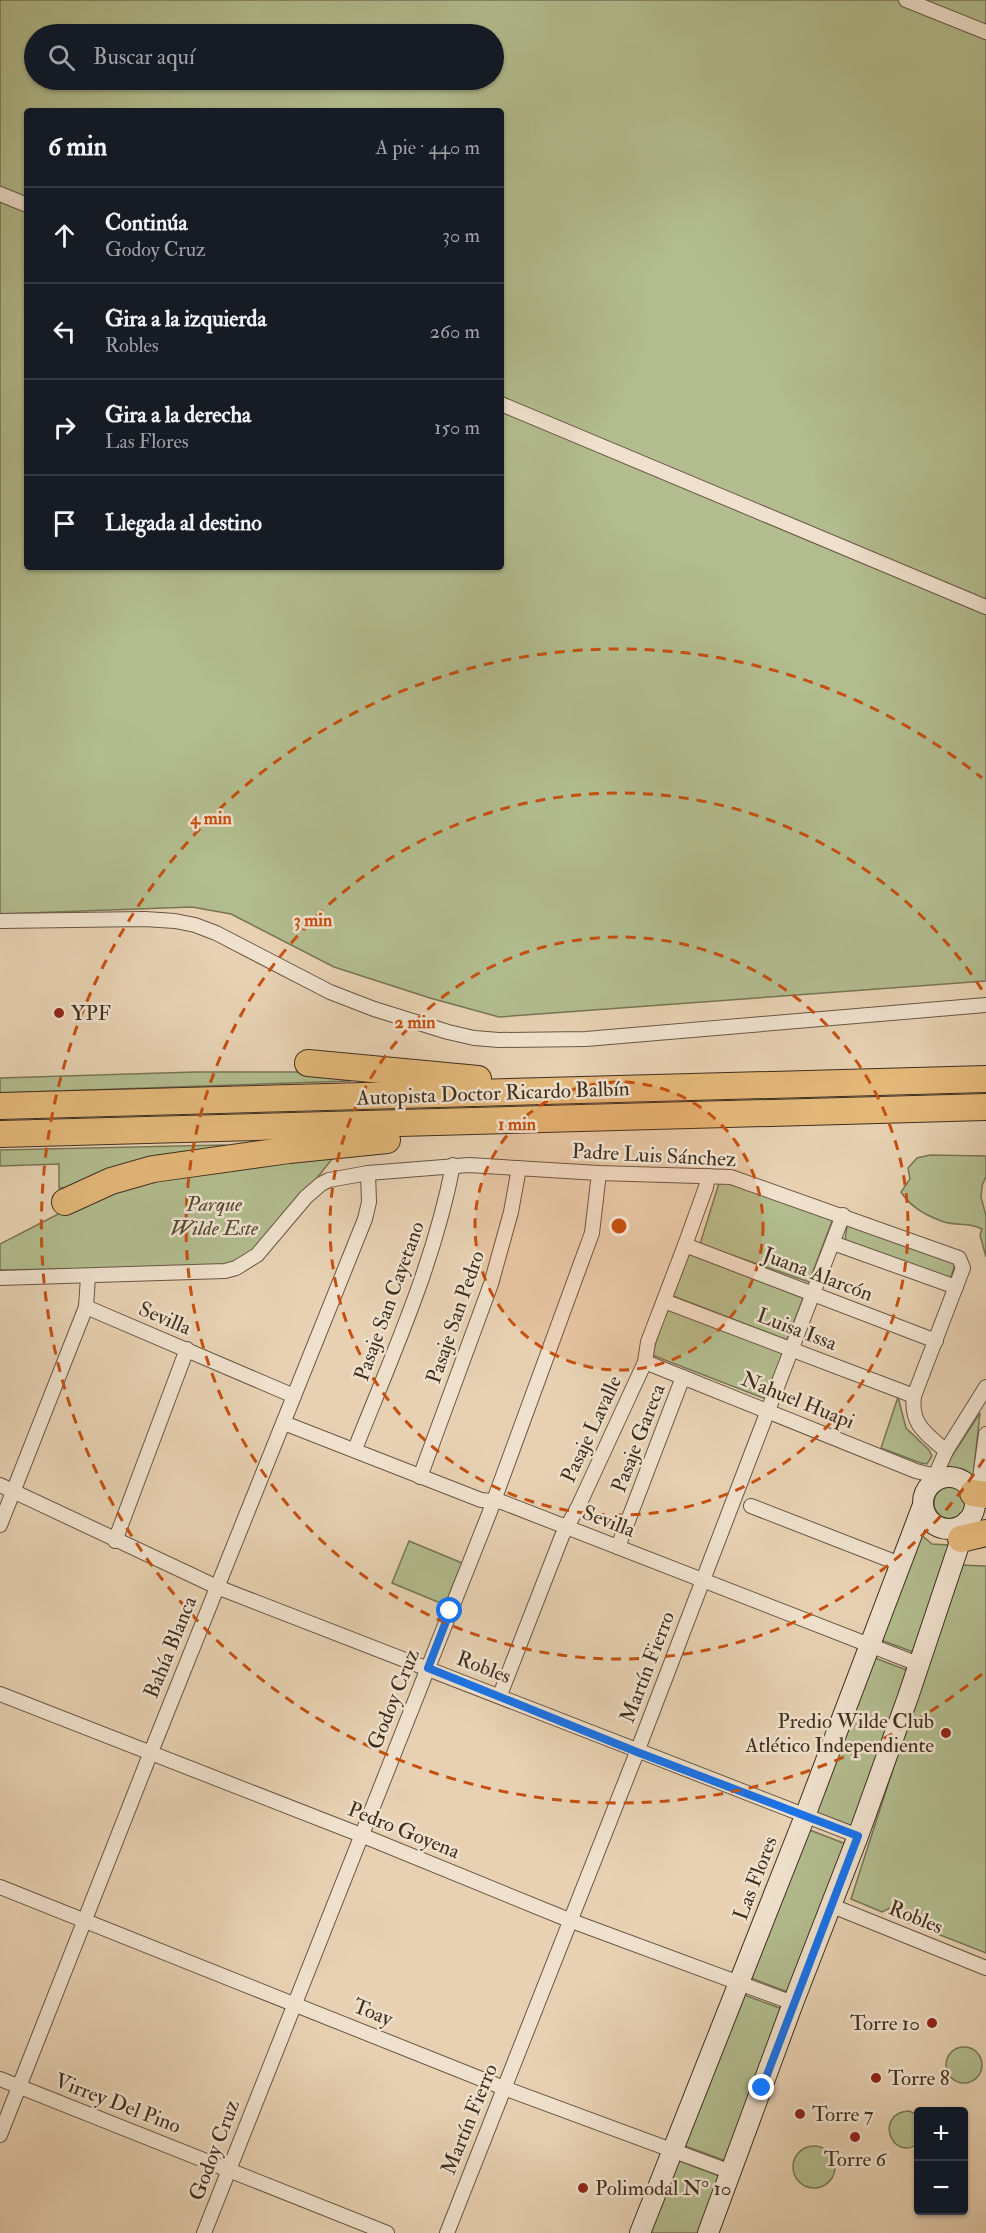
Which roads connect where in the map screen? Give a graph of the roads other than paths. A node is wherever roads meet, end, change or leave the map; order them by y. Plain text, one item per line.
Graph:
1 (906, 0) edge
2 (986, 32) edge
3 (0, 194) edge
4 (24, 205) edge
5 (504, 405) edge
6 (986, 607) edge
7 (0, 921) edge
8 (986, 1005) edge
9 (308, 1063) dead end
10 (986, 1080) edge
11 (619, 1089) junction
12 (0, 1106) edge
13 (986, 1107) edge
14 (459, 1123) junction
15 (0, 1134) edge
16 (453, 1166) junction
17 (519, 1168) junction
18 (368, 1173) junction
19 (599, 1173) junction
20 (708, 1176) junction
21 (65, 1202) dead end
22 (843, 1215) junction
23 (833, 1243) junction
24 (685, 1245) junction
25 (88, 1277) junction
26 (0, 1278) edge
27 (956, 1287) junction
28 (812, 1294) junction
29 (664, 1301) junction
30 (86, 1307) junction
31 (936, 1341) junction
32 (187, 1349) junction
33 (790, 1349) junction
34 (645, 1362) junction
35 (683, 1377) junction
36 (986, 1387) edge
37 (294, 1396) junction
38 (914, 1396) junction
39 (768, 1410) junction
40 (284, 1422) junction
41 (986, 1434) edge
42 (355, 1449) junction
43 (946, 1451) junction
44 (420, 1477) junction
45 (936, 1479) junction
46 (0, 1485) edge
47 (14, 1492) junction
48 (980, 1494) edge
49 (494, 1501) junction
50 (924, 1505) junction
51 (751, 1506) dead end
52 (0, 1525) edge
53 (566, 1528) junction
54 (971, 1531) edge
55 (115, 1540) junction
56 (618, 1547) junction
57 (900, 1564) junction
58 (702, 1582) junction
59 (217, 1587) junction
60 (868, 1646) junction
61 (918, 1664) junction
62 (428, 1668) junction
63 (0, 1694) edge
64 (500, 1695) junction
65 (150, 1752) junction
66 (637, 1752) junction
67 (805, 1816) junction
68 (361, 1835) junction
69 (858, 1836) junction
70 (0, 1887) edge
71 (830, 1905) junction
72 (85, 1920) junction
73 (569, 1920) junction
74 (986, 1968) edge
75 (739, 1984) junction
76 (793, 2003) junction
77 (295, 2004) junction
78 (0, 2079) edge
79 (19, 2087) junction
80 (504, 2088) junction
81 (0, 2135) edge
82 (672, 2150) junction
83 (229, 2169) junction
84 (731, 2172) junction
85 (204, 2233) edge
86 (387, 2233) edge
87 (447, 2233) edge
88 (639, 2233) edge
89 (708, 2233) edge

1 - 2 street
3 - 4 street
5 - 6 street
7 - 8 street
9 - 11 highway
10 - 11 highway, Autopista Doctor Ricardo Balbín
11 - 12 highway, Autopista Doctor Ricardo Balbín
13 - 14 highway, Autopista Doctor Ricardo Balbín
14 - 15 highway, Autopista Doctor Ricardo Balbín
14 - 21 highway
16 - 17 street, Padre Luis Sánchez
16 - 18 street, Padre Luis Sánchez
16 - 42 street, Pasaje San Cayetano
17 - 19 street, Padre Luis Sánchez
17 - 44 street, Pasaje San Pedro
18 - 25 street, Padre Luis Sánchez
18 - 37 street, Bahía Blanca
19 - 20 street, Padre Luis Sánchez
19 - 49 street, Godoy Cruz
20 - 22 street, Padre Luis Sánchez
20 - 24 street, Pasaje Lavalle
22 - 23 street, Martín Fierro
22 - 27 street, Padre Luis Sánchez
23 - 27 street
23 - 28 street, Martín Fierro
24 - 28 street, Juana Alarcón
24 - 29 street, Pasaje Lavalle
25 - 26 street, Padre Luis Sánchez
25 - 30 street
27 - 31 street
28 - 31 street, Juana Alarcón
28 - 33 street, Martín Fierro
29 - 33 street, Luisa Issa
29 - 34 street, Pasaje Lavalle
30 - 32 street, Sevilla
30 - 47 street
31 - 38 street
32 - 37 street, Sevilla
32 - 55 street
33 - 38 street, Luisa Issa
33 - 39 street, Martín Fierro
34 - 35 street, Nahuel Huapi
34 - 53 street, Pasaje Lavalle
35 - 39 street, Nahuel Huapi
35 - 56 street, Pasaje Gareca
36 - 43 street
37 - 40 street, Bahía Blanca
38 - 43 street
39 - 45 street, Nahuel Huapi
39 - 58 street, Martín Fierro
40 - 42 street, Sevilla
40 - 59 street, Bahía Blanca
41 - 48 street
42 - 44 street, Sevilla
43 - 45 street
44 - 49 street, Sevilla
45 - 48 street
45 - 50 street
46 - 47 street, Robles
47 - 52 street
47 - 55 street, Robles
48 - 54 street
49 - 53 street, Sevilla
49 - 62 street, Godoy Cruz
50 - 54 street
50 - 57 street, Las Flores
51 - 57 street
53 - 56 street, Sevilla
53 - 64 street, Pasaje Lavalle
54 - 61 street
55 - 59 street, Robles
56 - 58 street, Sevilla
57 - 60 street, Las Flores
58 - 60 street, Sevilla
58 - 66 street, Martín Fierro
59 - 62 street, Robles
59 - 65 street, Bahía Blanca
60 - 61 street, Sevilla
60 - 67 street, Las Flores
61 - 69 street
62 - 64 street, Robles
62 - 68 street, Godoy Cruz
63 - 65 street, Pedro Goyena
64 - 66 street, Robles
65 - 68 street, Pedro Goyena
65 - 72 street, Bahía Blanca
66 - 67 street, Robles
66 - 73 street, Martín Fierro
67 - 69 street, Robles
67 - 75 street, Las Flores
68 - 73 street, Pedro Goyena
68 - 77 street, Godoy Cruz
69 - 71 street
70 - 72 street, Toay
71 - 74 street, Robles
71 - 76 street
72 - 77 street, Toay
72 - 79 street, Bahía Blanca
73 - 75 street, Pedro Goyena
73 - 80 street, Martín Fierro
75 - 76 street, Pedro Goyena
75 - 82 street, Las Flores
76 - 84 street
77 - 80 street, Toay
77 - 83 street, Godoy Cruz
78 - 79 street, Virrey Del Pino
79 - 81 street, Bahía Blanca
79 - 83 street, Virrey Del Pino
80 - 82 street, Toay
80 - 87 street, Martín Fierro
82 - 84 street, Toay
82 - 88 street, Las Flores
83 - 85 street, Godoy Cruz
83 - 86 street, Virrey Del Pino
84 - 89 street

